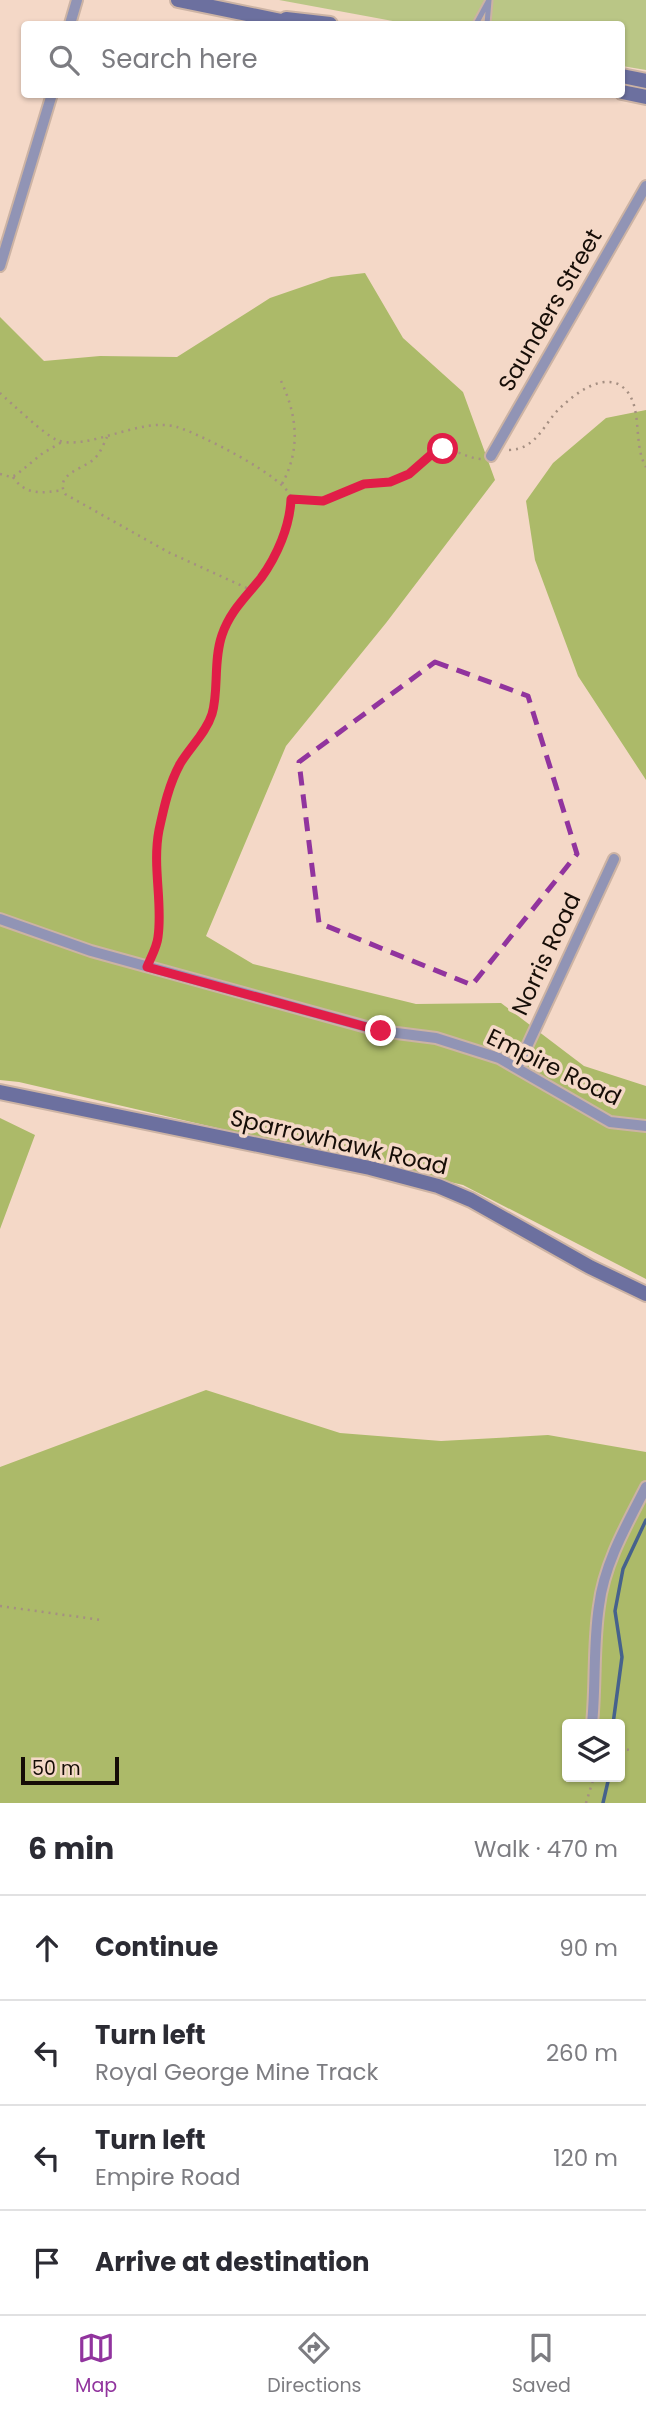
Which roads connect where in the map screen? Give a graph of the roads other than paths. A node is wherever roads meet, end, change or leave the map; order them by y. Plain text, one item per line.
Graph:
1 (77, 0) edge
2 (178, 0) edge
3 (489, 0) edge
4 (260, 16) junction
5 (71, 21) edge
6 (282, 21) edge
7 (304, 21) edge
8 (478, 21) edge
9 (486, 21) edge
10 (625, 77) edge
11 (646, 81) edge
12 (625, 93) edge
13 (646, 97) edge
14 (51, 98) edge
15 (646, 186) edge
16 (0, 266) edge
17 (494, 451) road end
18 (614, 859) dead end
19 (0, 919) edge
20 (517, 1068) junction
21 (0, 1091) edge
22 (646, 1126) edge
23 (646, 1294) edge
24 (646, 1487) edge
25 (592, 1719) edge

1 - 5 street
2 - 4 street
3 - 8 lane
3 - 9 lane
4 - 6 street
4 - 7 street
10 - 11 street
12 - 13 street
14 - 16 street
15 - 17 street, Saunders Street
18 - 20 street, Norris Road
19 - 20 street, Empire Road
20 - 22 street, Empire Road
21 - 23 street, Sparrowhawk Road
24 - 25 street

